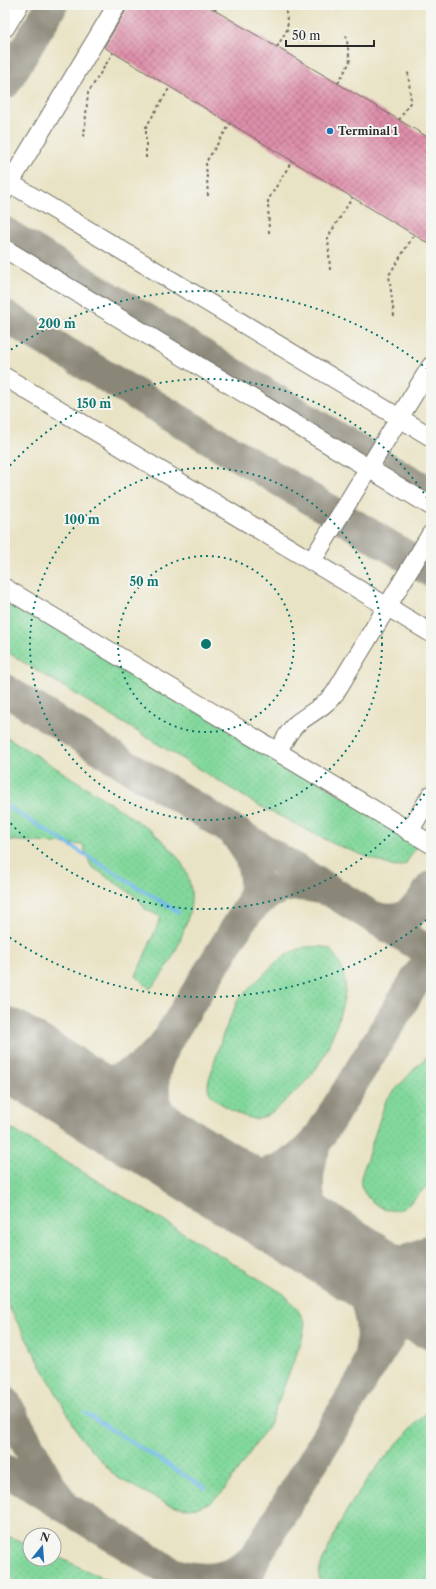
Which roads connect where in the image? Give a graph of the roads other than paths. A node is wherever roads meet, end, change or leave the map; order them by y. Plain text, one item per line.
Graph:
1 (19, 5) edge
2 (117, 5) edge
3 (5, 28) edge
4 (7, 187) edge
5 (5, 249) edge
6 (431, 366) edge
7 (5, 377) edge
8 (399, 418) junction
9 (431, 437) edge
10 (369, 468) junction
11 (431, 506) edge
12 (431, 534) edge
13 (312, 561) junction
14 (5, 588) edge
15 (387, 606) junction
16 (431, 633) edge
17 (277, 752) junction
18 (431, 795) edge
19 (409, 832) junction
20 (431, 844) edge

1 - 3 lane
2 - 4 lane
4 - 8 lane
5 - 10 lane
6 - 8 lane
7 - 13 lane
8 - 9 lane
8 - 10 lane
10 - 11 lane
10 - 13 lane
12 - 15 lane
13 - 15 lane
14 - 17 lane
15 - 16 lane
15 - 17 lane
17 - 19 lane
18 - 19 lane
19 - 20 lane

